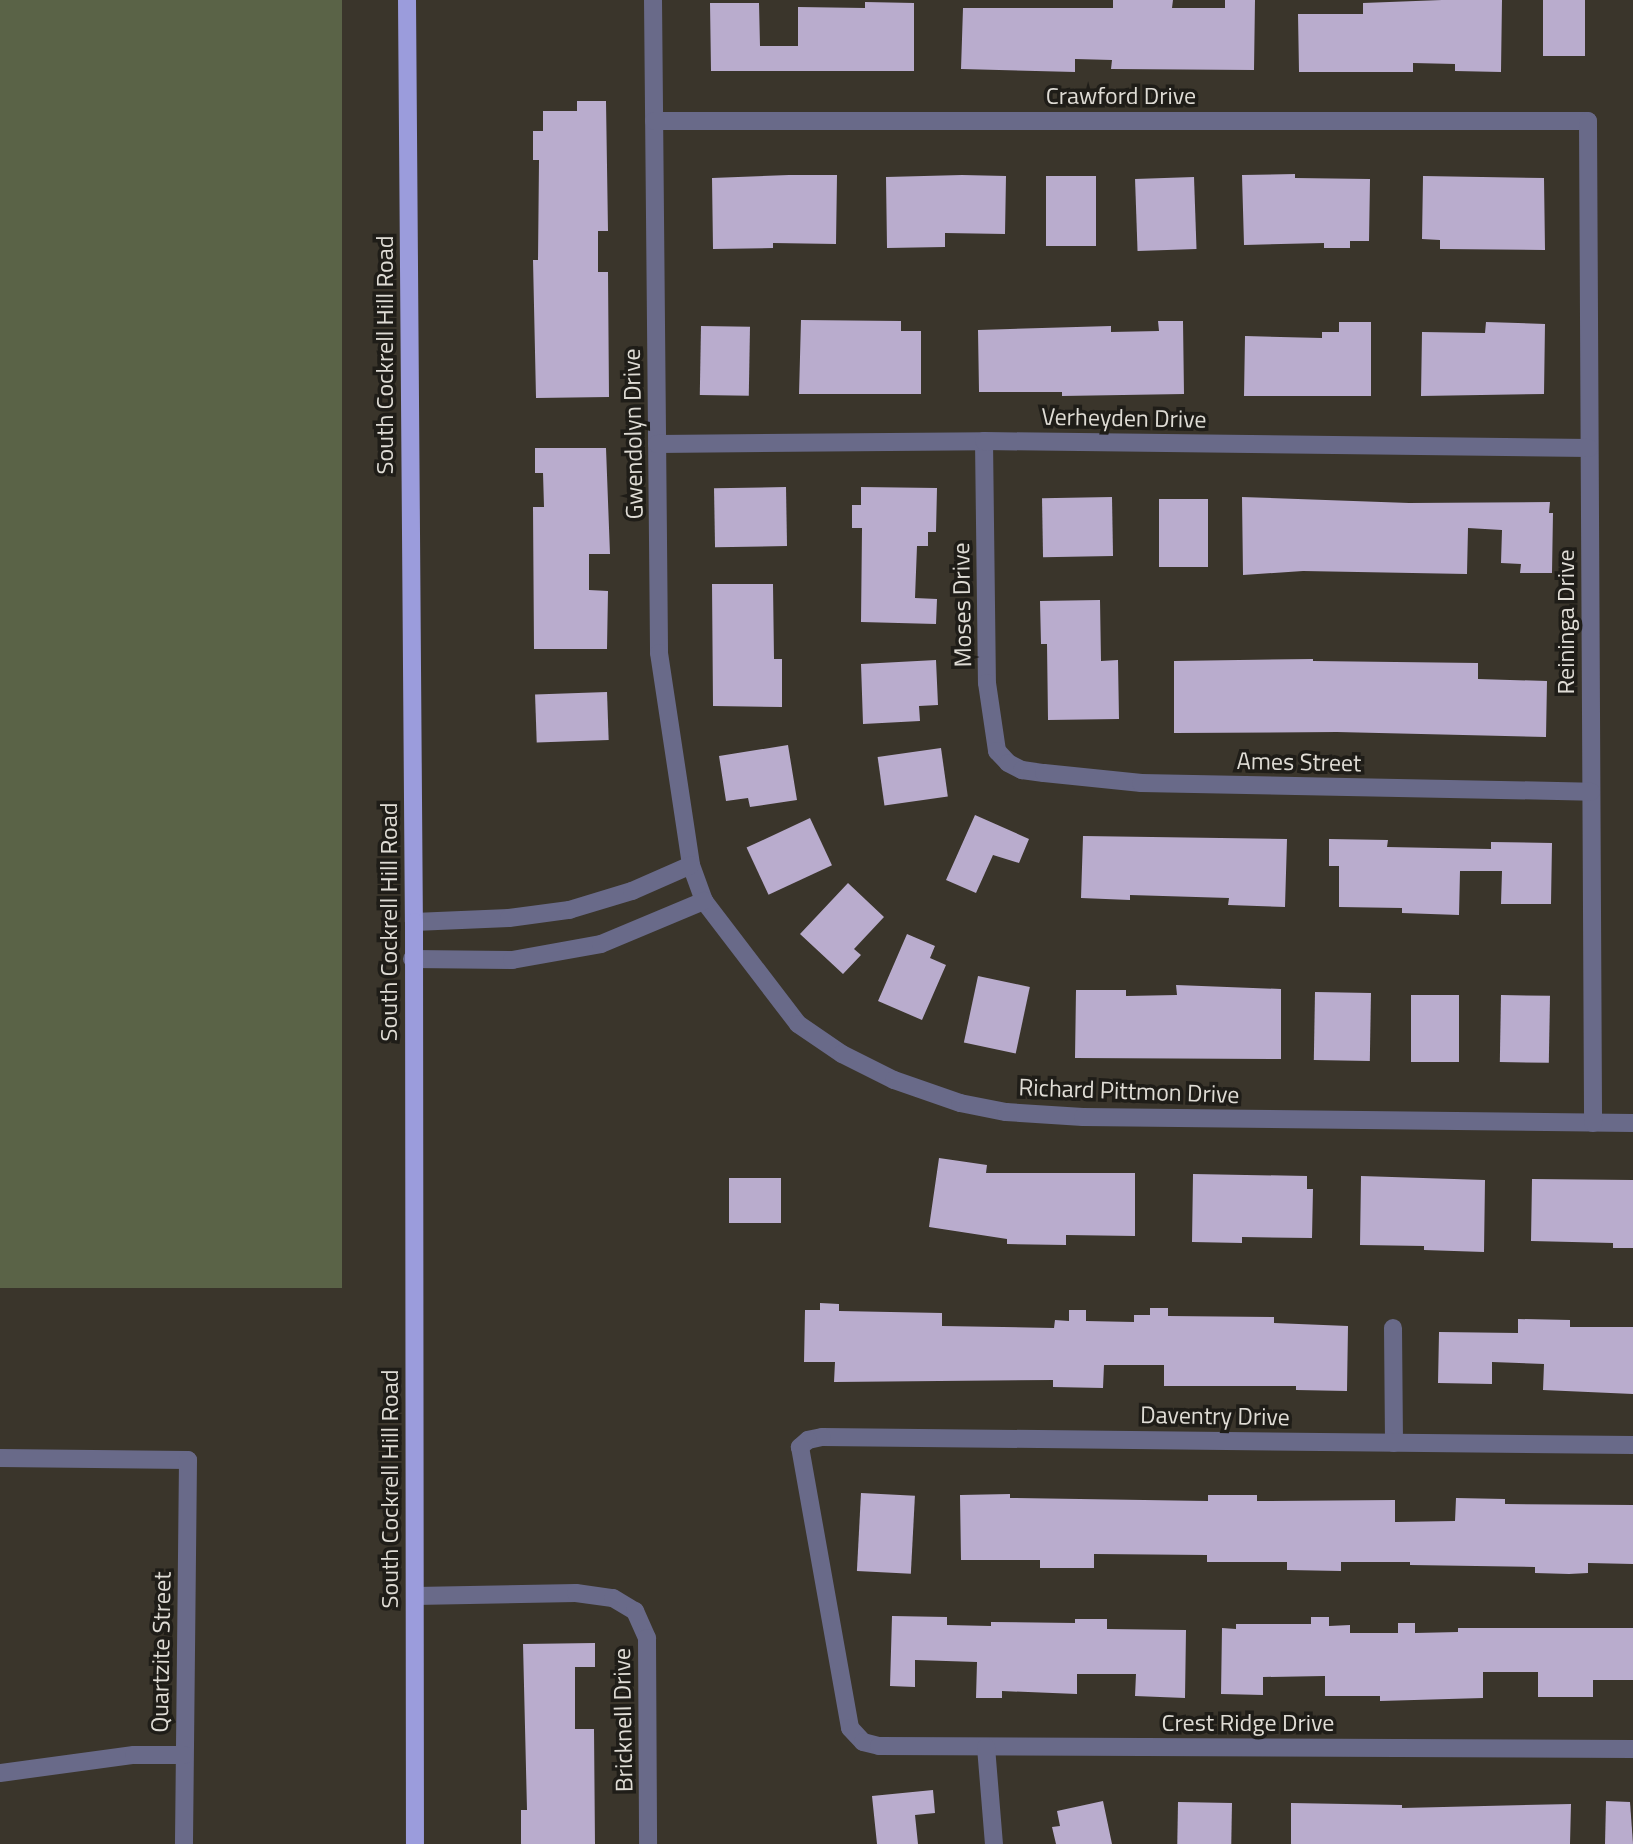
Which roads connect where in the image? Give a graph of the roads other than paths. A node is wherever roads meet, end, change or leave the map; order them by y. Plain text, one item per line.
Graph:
1 (407, 0) edge
2 (653, 0) edge
3 (654, 121) junction
4 (1588, 121) joint
5 (984, 441) junction
6 (657, 444) junction
7 (1589, 448) junction
8 (1008, 763) joint
9 (1591, 792) junction
10 (691, 865) junction
11 (704, 901) junction
12 (414, 922) junction
13 (412, 959) junction
14 (1593, 1123) junction
15 (1633, 1123) edge
16 (1393, 1328) dead end
17 (1394, 1443) junction
18 (1633, 1445) edge
19 (0, 1458) edge
20 (415, 1596) junction
21 (863, 1742) joint
22 (986, 1746) junction
23 (1633, 1749) edge
24 (184, 1755) junction
25 (0, 1773) edge
26 (184, 1844) edge
27 (415, 1844) edge
28 (648, 1844) edge
29 (994, 1844) edge

1 - 12 main road, South Cockrell Hill Road
2 - 3 street, Gwendolyn Drive
3 - 4 street, Crawford Drive
3 - 6 street, Gwendolyn Drive
4 - 7 street, Reininga Drive
5 - 6 street, Verheyden Drive
5 - 7 street, Verheyden Drive
5 - 8 street, Moses Drive
6 - 10 street, Gwendolyn Drive
7 - 9 street, Reininga Drive
8 - 9 street, Ames Street
9 - 14 street, Reininga Drive
10 - 11 street, Gwendolyn Drive
10 - 12 street
11 - 13 street
11 - 14 street, Richard Pittmon Drive
12 - 13 main road, South Cockrell Hill Road
13 - 20 main road, South Cockrell Hill Road
14 - 15 street, Richard Pittmon Drive
16 - 17 street
17 - 18 street, Daventry Drive
17 - 21 street, Daventry Drive
19 - 24 street, Quartzite Street
20 - 27 main road, South Cockrell Hill Road
20 - 28 street, Bricknell Drive
21 - 22 street, Crest Ridge Drive
22 - 23 street, Crest Ridge Drive
22 - 29 street
24 - 25 street
24 - 26 street, Quartzite Street

